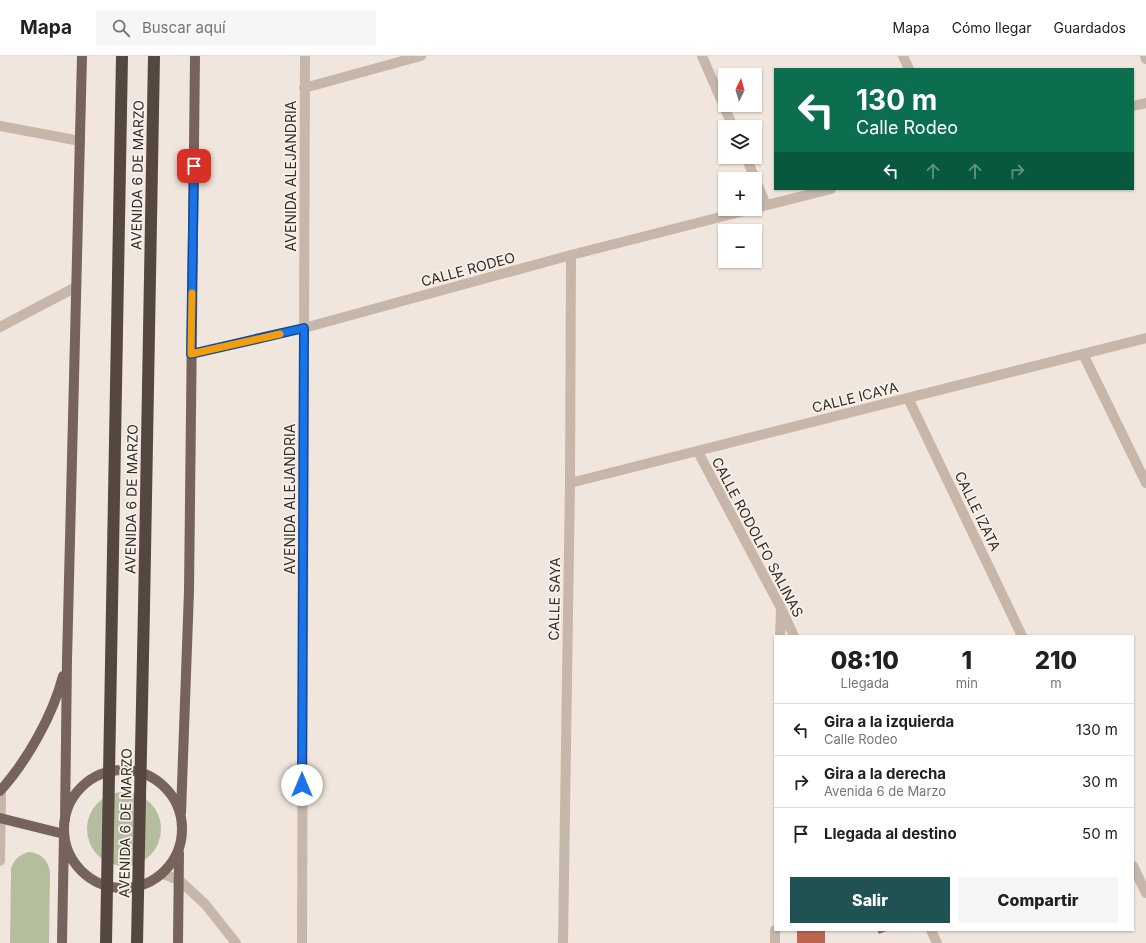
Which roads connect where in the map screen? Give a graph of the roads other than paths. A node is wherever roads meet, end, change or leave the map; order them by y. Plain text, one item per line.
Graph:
1 (82, 56) edge
2 (122, 56) edge
3 (154, 56) edge
4 (195, 56) edge
5 (305, 56) edge
6 (421, 56) edge
7 (702, 56) edge
8 (903, 56) edge
9 (1144, 56) edge
10 (1146, 59) edge
11 (909, 68) edge
12 (304, 88) junction
13 (1146, 103) edge
14 (1134, 106) edge
15 (730, 120) edge
16 (0, 126) edge
17 (80, 141) junction
18 (749, 164) edge
19 (827, 190) edge
20 (766, 205) junction
21 (762, 206) edge
22 (724, 216) edge
23 (571, 255) junction
24 (76, 287) junction
25 (0, 327) edge
26 (304, 328) junction
27 (1146, 338) edge
28 (191, 354) junction
29 (1083, 354) junction
30 (908, 398) junction
31 (698, 452) junction
32 (570, 483) junction
33 (1146, 483) edge
34 (781, 608) junction
35 (780, 635) edge
36 (794, 635) edge
37 (1022, 635) edge
38 (67, 660) junction
39 (1, 790) edge
40 (181, 813) junction
41 (0, 818) edge
42 (65, 820) junction
43 (64, 834) junction
44 (179, 849) junction
45 (0, 861) edge
46 (1134, 868) edge
47 (163, 874) junction
48 (179, 880) junction
49 (1146, 893) edge
50 (775, 931) edge
51 (931, 931) edge
52 (62, 943) edge
53 (106, 943) edge
54 (137, 943) edge
55 (178, 943) edge
56 (236, 943) edge
57 (302, 943) edge
58 (563, 943) edge
59 (775, 943) edge
60 (937, 943) edge

1 - 17 main road
2 - 53 highway, AVENIDA 6 DE MARZO, bridge
3 - 54 highway, AVENIDA 6 DE MARZO, bridge
4 - 28 main road
5 - 12 street, AVENIDA ALEJANDRIA
6 - 12 street
7 - 15 street
8 - 11 street
9 - 10 street
12 - 26 street, AVENIDA ALEJANDRIA
13 - 14 street
16 - 17 street
17 - 24 main road
18 - 20 street
19 - 20 street
20 - 21 street
22 - 23 street, CALLE RODEO
23 - 26 street, CALLE RODEO
23 - 32 street, CALLE SAYA
24 - 25 street
24 - 38 main road
26 - 28 street, CALLE RODEO
26 - 57 street, AVENIDA ALEJANDRIA
27 - 29 street, CALLE ICAYA
28 - 40 main road
29 - 30 street, CALLE ICAYA
29 - 33 street
30 - 31 street, CALLE ICAYA
30 - 37 street, CALLE IZATA
31 - 32 street, CALLE ICAYA
31 - 34 street, CALLE RODOLFO SALINAS
32 - 58 street, CALLE SAYA
34 - 35 street
34 - 36 street, CALLE RODOLFO SALINAS
38 - 39 main road
38 - 42 main road
39 - 41 street
40 - 42 main road
40 - 44 main road
41 - 43 main road
41 - 45 street
42 - 43 main road
43 - 47 main road
43 - 52 main road
44 - 47 main road
44 - 48 main road
46 - 49 street
47 - 48 street
48 - 55 main road
48 - 56 street
50 - 59 street
51 - 60 street

